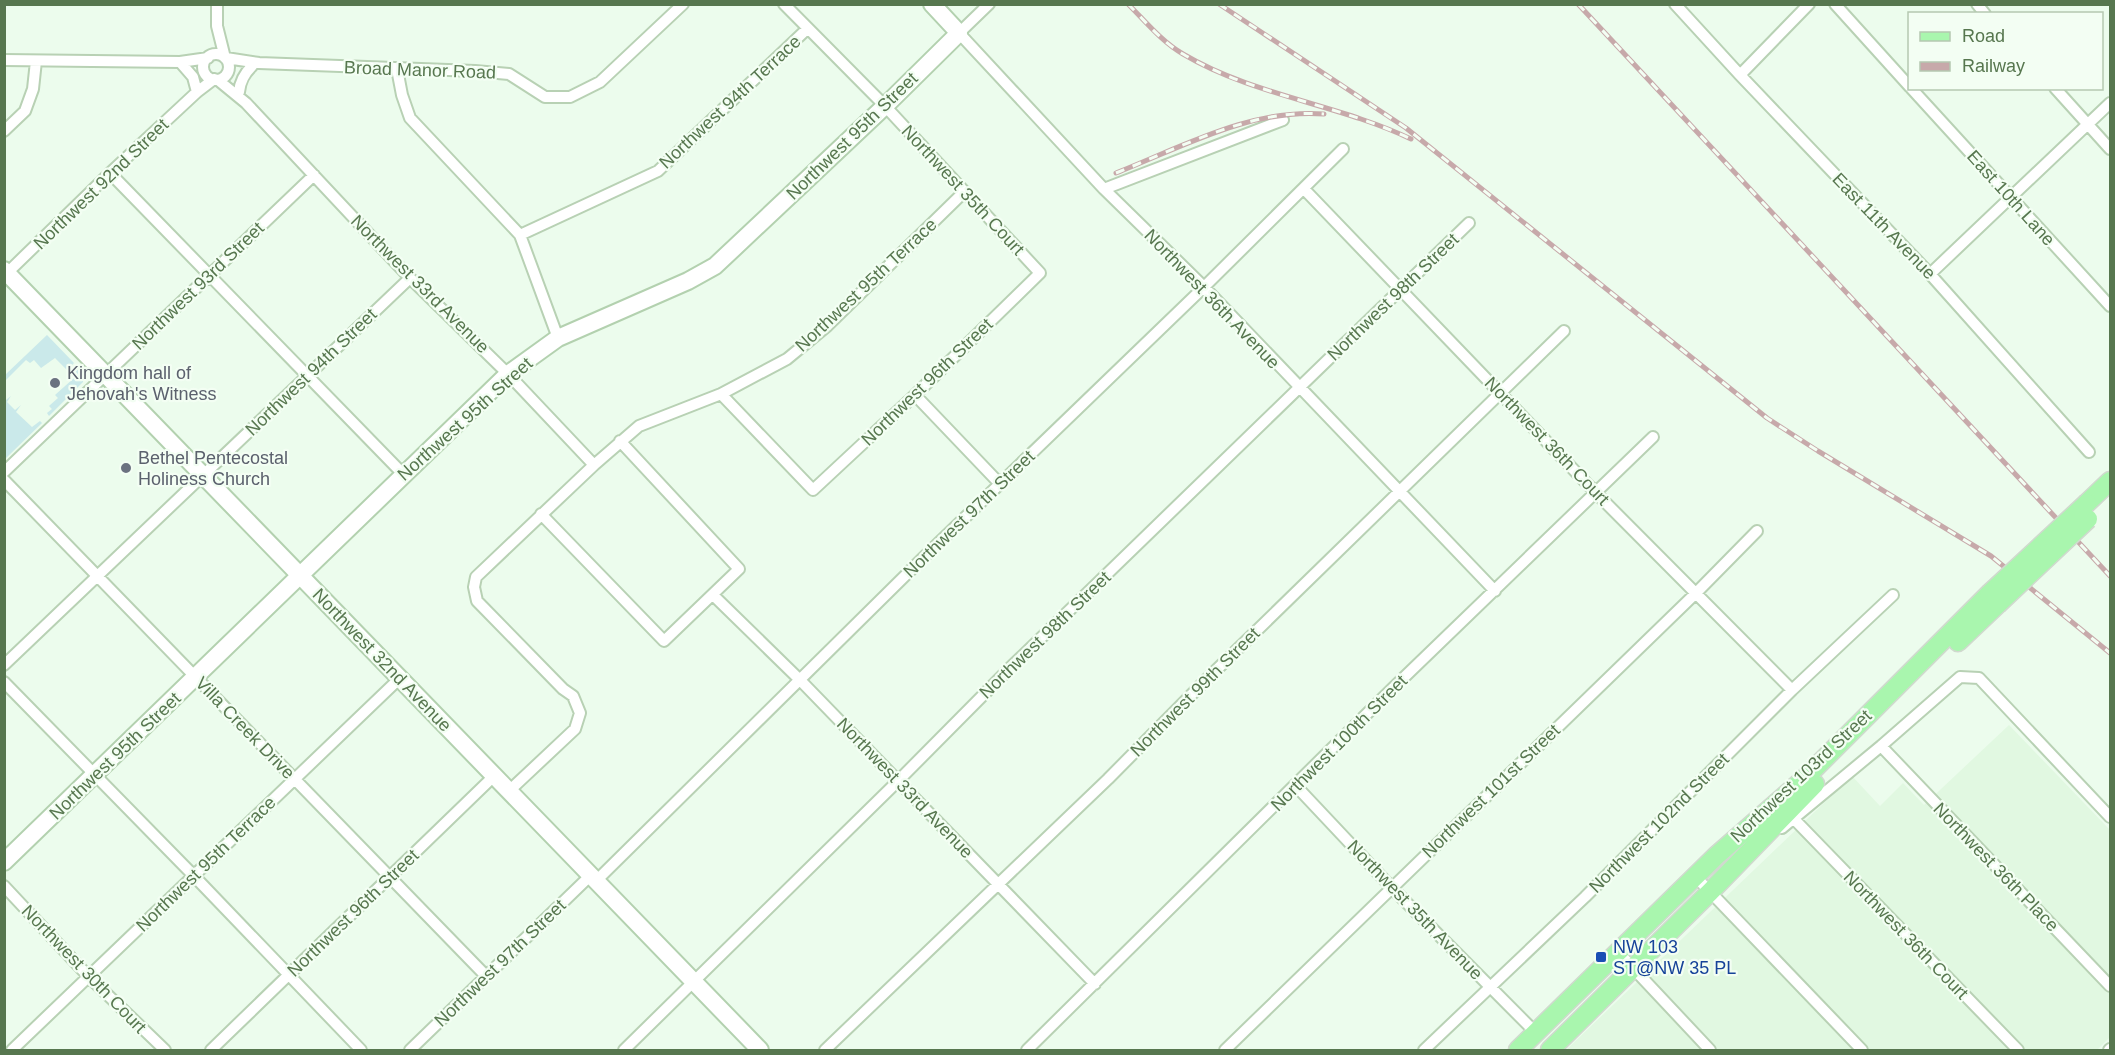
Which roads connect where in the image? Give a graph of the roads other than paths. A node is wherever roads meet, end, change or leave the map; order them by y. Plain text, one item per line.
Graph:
1 (217, 4) edge
2 (683, 4) edge
3 (784, 4) edge
4 (932, 4) edge
5 (988, 4) edge
6 (1675, 4) edge
7 (1809, 4) edge
8 (1835, 4) edge
9 (218, 26) junction
10 (807, 29) junction
11 (958, 33) junction
12 (209, 57) junction
13 (225, 58) junction
14 (4, 60) edge
15 (36, 61) junction
16 (180, 62) junction
17 (256, 65) junction
18 (397, 69) junction
19 (216, 75) junction
20 (1740, 75) junction
21 (1908, 86) edge
22 (1912, 90) edge
23 (2057, 90) edge
24 (197, 92) junction
25 (239, 92) junction
26 (246, 103) junction
27 (2110, 103) edge
28 (885, 106) junction
29 (1283, 120) dead end
30 (2088, 125) junction
31 (4, 130) edge
32 (2110, 149) edge
33 (1343, 150) dead end
34 (110, 173) junction
35 (314, 175) junction
36 (1104, 189) junction
37 (1304, 189) junction
38 (964, 192) junction
39 (2011, 199) junction
40 (1469, 223) dead end
41 (520, 235) junction
42 (6, 273) edge
43 (1040, 273) joint
44 (1930, 274) junction
45 (208, 275) junction
46 (410, 278) junction
47 (1204, 288) junction
48 (1400, 290) junction
49 (2110, 306) edge
50 (1564, 331) dead end
51 (558, 338) junction
52 (106, 374) junction
53 (508, 374) junction
54 (308, 375) junction
55 (1299, 388) junction
56 (1500, 392) junction
57 (721, 394) junction
58 (915, 395) junction
59 (1653, 437) dead end
60 (620, 441) junction
61 (2089, 452) dead end
62 (594, 465) junction
63 (4, 472) edge
64 (404, 474) junction
65 (203, 475) junction
66 (4, 480) edge
67 (2110, 481) edge
68 (1000, 484) junction
69 (1400, 491) junction
70 (1596, 493) junction
71 (2110, 498) edge
72 (2091, 508) junction
73 (541, 514) junction
74 (1757, 531) dead end
75 (99, 575) junction
76 (301, 575) junction
77 (1495, 591) junction
78 (1696, 593) junction
79 (713, 595) junction
80 (1893, 595) dead end
81 (1994, 599) junction
82 (4, 665) edge
83 (195, 677) junction
84 (400, 678) junction
85 (800, 680) junction
86 (4, 682) edge
87 (1792, 690) junction
88 (1881, 747) junction
89 (96, 774) junction
90 (494, 776) junction
91 (295, 779) junction
92 (898, 781) junction
93 (1296, 786) junction
94 (509, 791) junction
95 (2110, 817) edge
96 (1794, 819) junction
97 (1748, 854) junction
98 (4, 862) edge
99 (195, 876) junction
100 (1695, 876) junction
101 (390, 877) junction
102 (593, 878) junction
103 (998, 883) junction
104 (4, 886) edge
105 (1392, 888) junction
106 (1710, 892) junction
107 (1618, 952) junction
108 (1633, 969) junction
109 (289, 975) junction
110 (486, 976) junction
111 (89, 977) junction
112 (695, 982) junction
113 (1095, 984) junction
114 (1490, 987) junction
115 (2110, 987) edge
116 (1545, 1047) edge
117 (12, 1050) edge
118 (165, 1050) edge
119 (211, 1050) edge
120 (361, 1050) edge
121 (410, 1050) edge
122 (624, 1050) edge
123 (760, 1050) edge
124 (825, 1050) edge
125 (1027, 1050) edge
126 (1225, 1050) edge
127 (1425, 1050) edge
128 (1518, 1050) edge
129 (1710, 1050) edge
130 (1862, 1050) edge
131 (2018, 1050) edge

1 - 9 street
2 - 18 street, Broad Manor Road
3 - 10 street, Northwest 35th Court
4 - 11 street, Northwest 36th Avenue
5 - 11 street, Northwest 95th Street
6 - 20 street, East 11th Avenue
7 - 20 street
8 - 21 street, East 10th Lane
9 - 12 street, Northwest 92nd Street
9 - 13 street
10 - 28 street, Northwest 35th Court
10 - 41 street, Northwest 94th Terrace
11 - 28 street, Northwest 95th Street
11 - 36 street, Northwest 36th Avenue
12 - 13 street, Broad Manor Road
12 - 16 street
12 - 19 street, Northwest 92nd Street
13 - 17 street, Broad Manor Road
13 - 19 street
14 - 15 street
15 - 16 street
15 - 31 street
16 - 19 street
16 - 24 street
17 - 18 street, Broad Manor Road
17 - 19 street, Broad Manor Road
17 - 25 street
18 - 41 street
19 - 24 street, Northwest 92nd Street
19 - 25 street, Northwest 33rd Avenue
19 - 26 street, Northwest 33rd Avenue
20 - 44 street, East 11th Avenue
22 - 39 street, East 10th Lane
23 - 30 street
24 - 34 street, Northwest 92nd Street
25 - 26 street, Northwest 33rd Avenue
26 - 35 street, Northwest 33rd Avenue
27 - 30 street
28 - 38 street, Northwest 35th Court
28 - 51 street, Northwest 95th Street
29 - 36 street
30 - 32 street
30 - 39 street
33 - 37 street, Northwest 97th Street
34 - 42 street, Northwest 92nd Street
34 - 45 street
35 - 45 street, Northwest 93rd Street
35 - 46 street, Northwest 33rd Avenue
36 - 47 street, Northwest 36th Avenue
37 - 47 street, Northwest 97th Street
37 - 48 street, Northwest 36th Court
38 - 43 street, Northwest 35th Court
38 - 57 street, Northwest 95th Terrace
39 - 44 street
39 - 49 street, East 10th Lane
40 - 48 street, Northwest 98th Street
41 - 51 street
42 - 52 street, Northwest 32nd Avenue
43 - 58 street, Northwest 96th Street
44 - 61 street, East 11th Avenue
45 - 52 street, Northwest 93rd Street
45 - 54 street
46 - 53 street, Northwest 33rd Avenue
46 - 54 street, Northwest 94th Street
47 - 55 street, Northwest 36th Avenue
47 - 68 street, Northwest 97th Street
48 - 55 street, Northwest 98th Street
48 - 56 street, Northwest 36th Court
50 - 56 street, Northwest 99th Street
51 - 53 street, Northwest 95th Street
52 - 63 street, Northwest 93rd Street
52 - 65 street, Northwest 32nd Avenue
53 - 62 street, Northwest 33rd Avenue
53 - 64 street, Northwest 95th Street
54 - 64 street
54 - 65 street, Northwest 94th Street
55 - 69 street, Northwest 36th Avenue
55 - 92 street, Northwest 98th Street
56 - 69 street, Northwest 99th Street
56 - 70 street, Northwest 36th Court
57 - 58 street, Northwest 96th Street
57 - 60 street, Northwest 95th Terrace
58 - 68 street
59 - 70 street, Northwest 100th Street
60 - 62 street, Northwest 95th Terrace
60 - 79 street
62 - 73 street, Northwest 95th Terrace
64 - 76 street, Northwest 95th Street
65 - 75 street, Northwest 94th Street
65 - 76 street, Northwest 32nd Avenue
66 - 75 street, Villa Creek Drive
67 - 72 main road
68 - 85 street, Northwest 97th Street
69 - 77 street, Northwest 36th Avenue
69 - 103 street, Northwest 99th Street
70 - 77 street, Northwest 100th Street
70 - 78 street, Northwest 36th Court
71 - 72 main road
72 - 81 main road, Northwest 103rd Street, bridge
73 - 79 street
73 - 94 street, Northwest 95th Terrace
74 - 78 street, Northwest 101st Street
75 - 82 street, Northwest 94th Street
75 - 83 street, Villa Creek Drive
76 - 83 street, Northwest 95th Street
76 - 84 street, Northwest 32nd Avenue
77 - 93 street, Northwest 100th Street
78 - 87 street, Northwest 36th Court
78 - 105 street, Northwest 101st Street
79 - 85 street, Northwest 33rd Avenue
80 - 87 street, Northwest 102nd Street
81 - 97 main road, Northwest 103rd Street
81 - 100 main road, Northwest 103rd Street
83 - 89 street, Northwest 95th Street
83 - 91 street, Villa Creek Drive
84 - 90 street, Northwest 32nd Avenue
84 - 91 street, Northwest 95th Terrace
85 - 92 street, Northwest 33rd Avenue
85 - 102 street, Northwest 97th Street
86 - 89 street
87 - 114 street, Northwest 102nd Street
88 - 95 street, Northwest 103rd Street
88 - 96 street, Northwest 103rd Street
88 - 115 street, Northwest 36th Place
89 - 98 street, Northwest 95th Street
89 - 99 street
90 - 94 street, Northwest 32nd Avenue
90 - 101 street, Northwest 96th Street
91 - 99 street, Northwest 95th Terrace
91 - 101 street, Villa Creek Drive
92 - 103 street, Northwest 33rd Avenue
92 - 112 street, Northwest 98th Street
93 - 105 street, Northwest 35th Avenue
93 - 113 street, Northwest 100th Street
94 - 102 street, Northwest 32nd Avenue
96 - 97 street, Northwest 103rd Street
96 - 131 street, Northwest 36th Court
97 - 106 main road, Northwest 103rd Street
99 - 109 street
99 - 111 street, Northwest 95th Terrace
100 - 106 street
100 - 107 main road, Northwest 103rd Street
101 - 109 street, Northwest 96th Street
101 - 110 street, Villa Creek Drive
102 - 110 street, Northwest 97th Street
102 - 112 street, Northwest 32nd Avenue
103 - 113 street, Northwest 33rd Avenue
103 - 124 street, Northwest 99th Street
104 - 111 street, Northwest 30th Court
105 - 114 street, Northwest 35th Avenue
105 - 126 street, Northwest 101st Street
106 - 108 main road, Northwest 103rd Street
106 - 130 street
107 - 108 street
107 - 116 main road, Northwest 103rd Street
108 - 116 main road, Northwest 103rd Street
108 - 129 street
109 - 119 street, Northwest 96th Street
109 - 120 street
110 - 121 street, Northwest 97th Street
111 - 117 street, Northwest 95th Terrace
111 - 118 street, Northwest 30th Court
112 - 122 street, Northwest 98th Street
112 - 123 street, Northwest 32nd Avenue
113 - 125 street, Northwest 100th Street
114 - 116 street, Northwest 35th Avenue
114 - 127 street, Northwest 102nd Street
116 - 128 main road, Northwest 103rd Street

